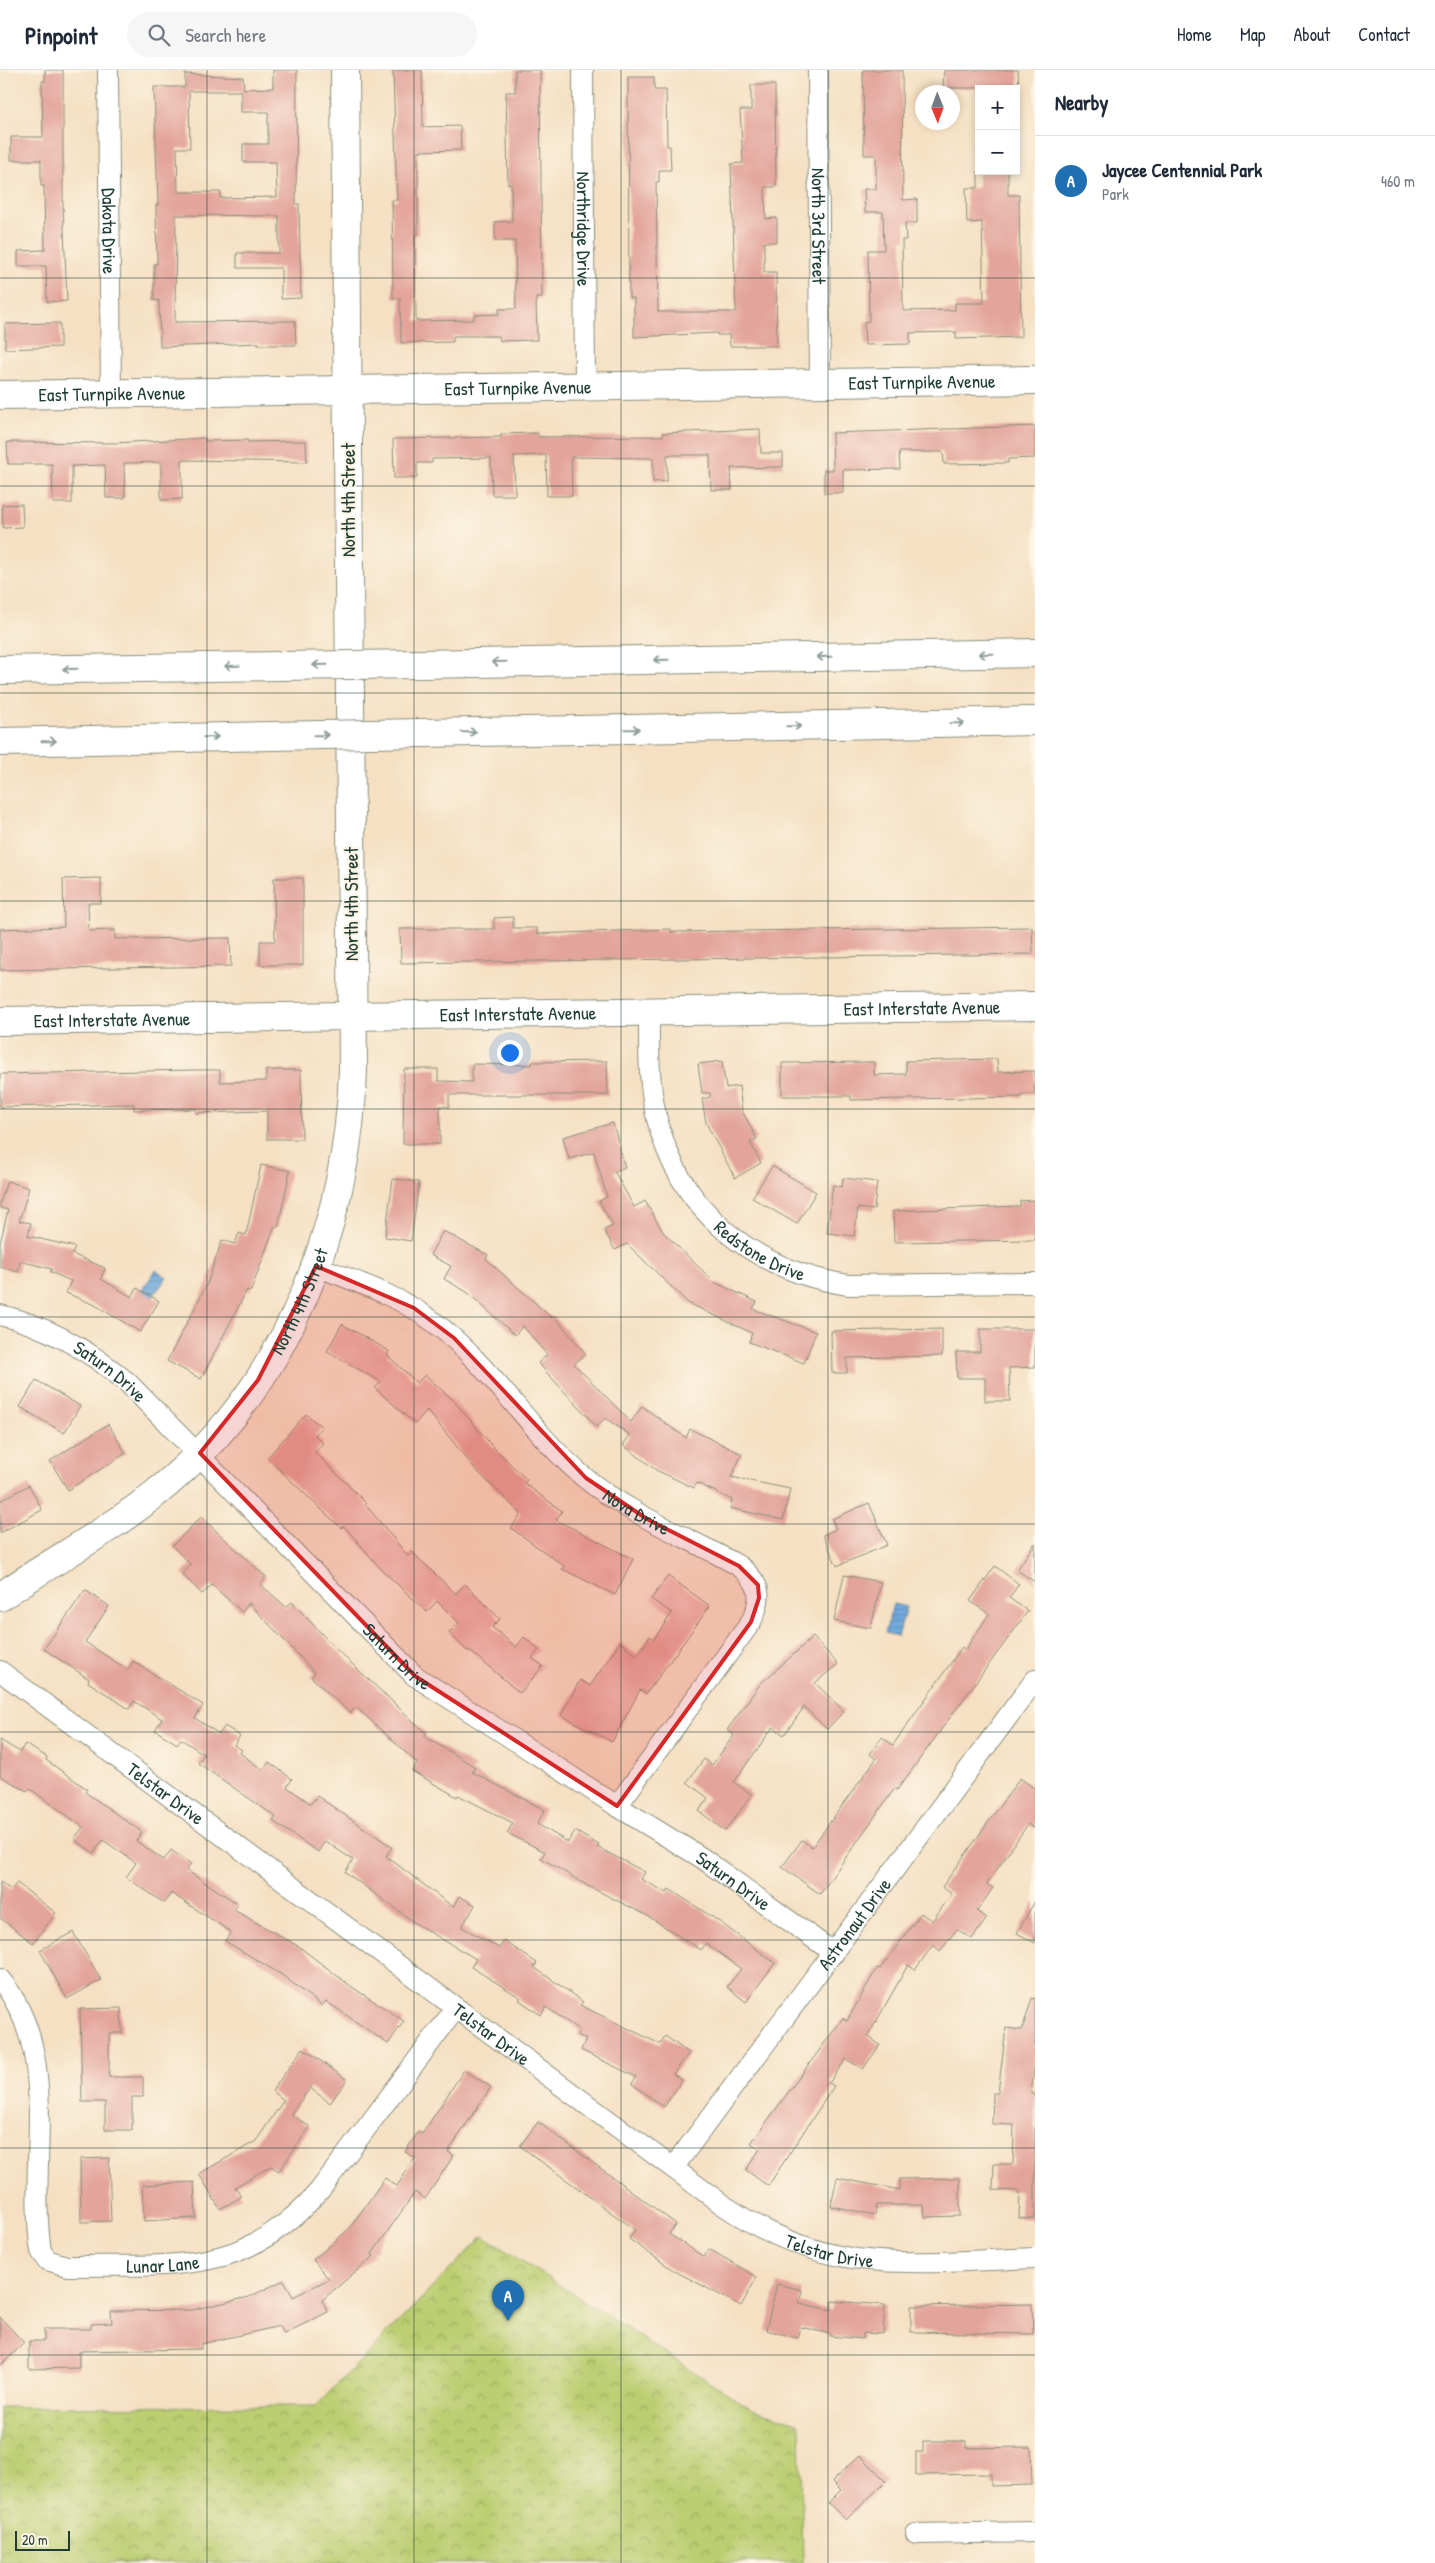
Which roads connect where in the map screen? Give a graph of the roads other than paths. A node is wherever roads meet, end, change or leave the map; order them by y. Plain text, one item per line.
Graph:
1 (108, 70) edge
2 (345, 70) edge
3 (583, 70) edge
4 (818, 70) edge
5 (1035, 380) edge
6 (820, 384) junction
7 (586, 387) junction
8 (347, 390) junction
9 (111, 393) junction
10 (0, 395) edge
11 (1035, 653) edge
12 (0, 670) edge
13 (1035, 721) edge
14 (0, 742) edge
15 (1035, 1006) edge
16 (648, 1012) junction
17 (352, 1016) junction
18 (0, 1021) edge
19 (316, 1266) junction
20 (1035, 1283) edge
21 (0, 1315) edge
22 (200, 1453) junction
23 (0, 1597) edge
24 (0, 1671) edge
25 (1035, 1680) edge
26 (617, 1806) junction
27 (834, 1953) junction
28 (0, 1979) edge
29 (456, 2008) junction
30 (673, 2168) junction
31 (1035, 2258) edge
32 (1035, 2532) edge
33 (916, 2534) dead end

1 - 9 street, Dakota Drive
2 - 8 main road, North 4th Street
3 - 7 street, Northridge Drive
4 - 6 street, North 3rd Street
5 - 6 main road, East Turnpike Avenue
6 - 7 main road, East Turnpike Avenue
7 - 8 main road, East Turnpike Avenue
8 - 9 main road, East Turnpike Avenue
8 - 17 main road, North 4th Street
9 - 10 main road, East Turnpike Avenue
11 -> 12 main road, bridge
14 -> 13 main road, bridge
15 - 16 main road, East Interstate Avenue
16 - 17 main road, East Interstate Avenue
16 - 20 street, Redstone Drive
17 - 18 main road, East Interstate Avenue
17 - 19 main road, North 4th Street
19 - 22 main road, North 4th Street
19 - 26 street, Nova Drive
21 - 22 street, Saturn Drive
22 - 23 main road, North 4th Street
22 - 26 street, Saturn Drive
24 - 29 street, Telstar Drive
25 - 27 street, Astronaut Drive
26 - 27 street, Saturn Drive
27 - 30 street, Astronaut Drive
28 - 29 street, Lunar Lane
29 - 30 street, Telstar Drive
30 - 31 street, Telstar Drive
32 - 33 street

